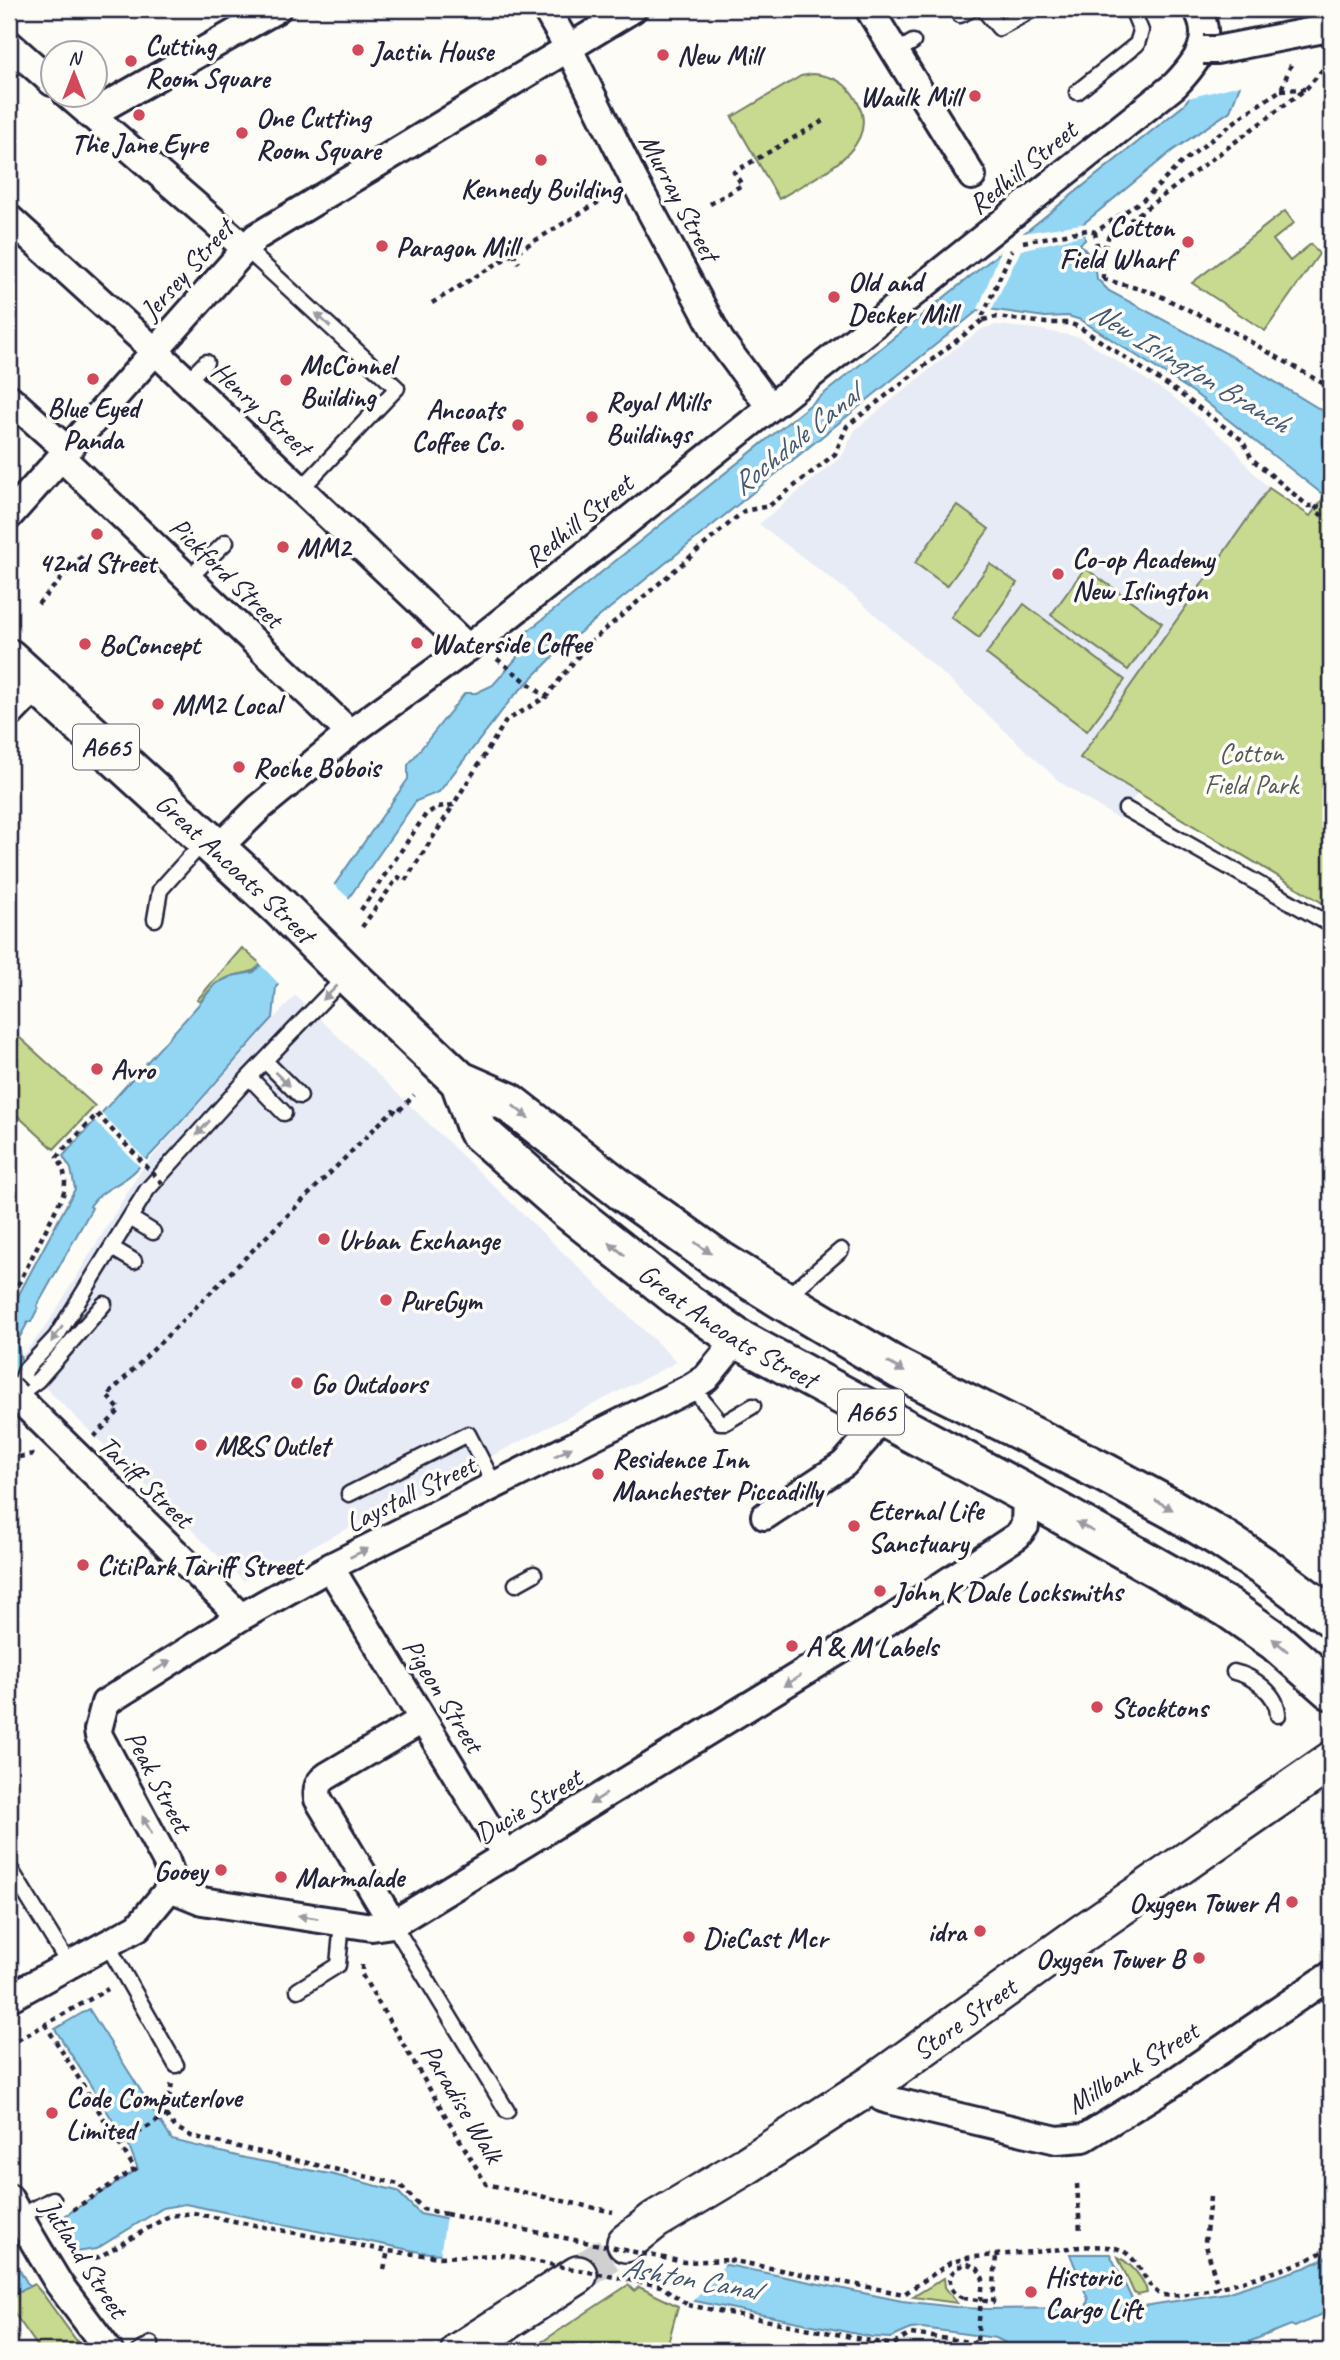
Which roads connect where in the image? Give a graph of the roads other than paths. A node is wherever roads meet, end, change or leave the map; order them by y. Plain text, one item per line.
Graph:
1 (277, 9) edge
2 (546, 9) edge
3 (633, 9) edge
4 (869, 9) edge
5 (983, 9) edge
6 (1034, 9) edge
7 (1132, 9) edge
8 (1197, 9) edge
9 (1330, 28) edge
10 (9, 44) edge
11 (568, 47) junction
12 (1203, 50) junction
13 (38, 70) edge
14 (1077, 92) dead end
15 (82, 108) edge
16 (90, 115) junction
17 (972, 176) dead end
18 (9, 218) edge
19 (245, 248) junction
20 (155, 351) junction
21 (206, 362) dead end
22 (187, 381) junction
23 (9, 398) edge
24 (770, 407) junction
25 (328, 437) dead end
26 (341, 447) junction
27 (64, 454) junction
28 (301, 489) junction
29 (9, 516) edge
30 (226, 542) dead end
31 (189, 578) junction
32 (468, 648) junction
33 (9, 659) edge
34 (38, 685) junction
35 (9, 715) edge
36 (350, 733) junction
37 (1126, 809) dead end
38 (211, 844) junction
39 (155, 919) dead end
40 (1331, 925) edge
41 (348, 975) junction
42 (264, 1061) junction
43 (248, 1077) junction
44 (460, 1081) junction
45 (300, 1096) dead end
46 (284, 1113) dead end
47 (130, 1218) junction
48 (153, 1231) dead end
49 (112, 1248) junction
50 (841, 1250) dead end
51 (134, 1261) dead end
52 (783, 1300) junction
53 (104, 1304) dead end
54 (738, 1339) junction
55 (692, 1387) junction
56 (12, 1392) edge
57 (753, 1406) dead end
58 (879, 1417) junction
59 (1022, 1432) junction
60 (495, 1486) junction
61 (349, 1494) dead end
62 (1026, 1494) junction
63 (765, 1516) dead end
64 (330, 1567) junction
65 (534, 1574) dead end
66 (516, 1584) dead end
67 (1331, 1616) edge
68 (241, 1617) junction
69 (1234, 1672) dead end
70 (1331, 1690) edge
71 (105, 1703) joint
72 (1278, 1714) dead end
73 (422, 1720) junction
74 (1331, 1761) edge
75 (506, 1856) junction
76 (9, 1867) edge
77 (170, 1888) junction
78 (352, 1924) junction
79 (393, 1924) junction
80 (107, 1944) junction
81 (69, 1966) junction
82 (1331, 1975) edge
83 (298, 1990) dead end
84 (9, 1998) edge
85 (176, 2065) road end
86 (871, 2085) junction
87 (507, 2110) dead end
88 (53, 2199) dead end
89 (17, 2213) edge
90 (626, 2243) tunnel mouth
91 (578, 2275) tunnel mouth
92 (109, 2351) edge
93 (460, 2351) edge

1 - 16 street
2 - 11 street, Murray Street
3 - 11 street, Jersey Street
4 - 17 street
5 - 6 lane
7 - 14 lane
8 - 12 street
9 - 12 street, bridge
10 - 13 street
11 - 19 street, Jersey Street
11 - 24 street, Murray Street
12 - 24 street, Redhill Street
15 - 16 street
16 - 19 street
18 - 20 street, Henry Street
19 - 20 street, Jersey Street
26 -> 19 lane
20 - 22 street, Henry Street
20 - 27 street, Jersey Street
21 - 22 lane
22 - 28 street, Henry Street
23 - 27 street, Pickford Street
24 - 32 street, Redhill Street
25 - 26 lane
26 - 28 lane
27 - 29 street, Jersey Street
27 - 31 street, Pickford Street
28 - 32 street, Henry Street
30 - 31 lane
31 - 36 street, Pickford Street
32 - 36 street, Redhill Street
33 - 34 highway, Great Ancoats Street / A665
34 - 35 street
34 - 38 highway, Great Ancoats Street / A665
36 - 38 street, Redhill Street
37 - 40 lane
38 - 39 lane
38 - 41 highway, Great Ancoats Street / A665
41 -> 42 lane
41 - 44 highway, Great Ancoats Street / A665
42 - 43 lane
42 -> 45 lane
43 - 46 lane
43 -> 47 lane
44 -> 52 highway, Great Ancoats Street / A665
54 -> 44 highway, Great Ancoats Street / A665
47 - 48 lane
47 - 49 lane
49 - 51 lane
49 -> 56 lane
50 - 52 lane
52 - 54 highway
52 -> 59 highway, Great Ancoats Street / A665
53 - 56 lane
54 - 55 street, Laystall Street
54 - 58 highway, Great Ancoats Street / A665
55 - 57 lane
60 -> 55 street, Laystall Street
56 - 68 street, Tariff Street
58 - 62 highway, Great Ancoats Street / A665
58 - 63 street
59 - 62 highway
59 -> 67 highway, Great Ancoats Street / A665
60 - 61 lane
64 -> 60 street, Laystall Street
70 -> 62 highway, Great Ancoats Street / A665
62 -> 75 street, Ducie Street
64 - 68 street, Laystall Street
64 - 73 street, Pigeon Street
65 - 66 lane
71 -> 68 street, Laystall Street
69 - 72 lane
77 -> 71 street, Peak Street
73 - 75 street, Pigeon Street
73 - 79 street
74 - 86 street, Store Street
75 - 79 street, Ducie Street
76 - 81 lane
78 -> 77 street, Ducie Street
77 - 80 street
78 - 79 street, Ducie Street
78 - 83 lane
79 - 87 lane
80 - 81 street
80 - 85 lane
81 - 84 street
82 - 86 street, Millbank Street
86 - 90 street, Store Street
88 - 89 lane
89 - 92 street, Jutland Street, bridge
91 - 93 street

